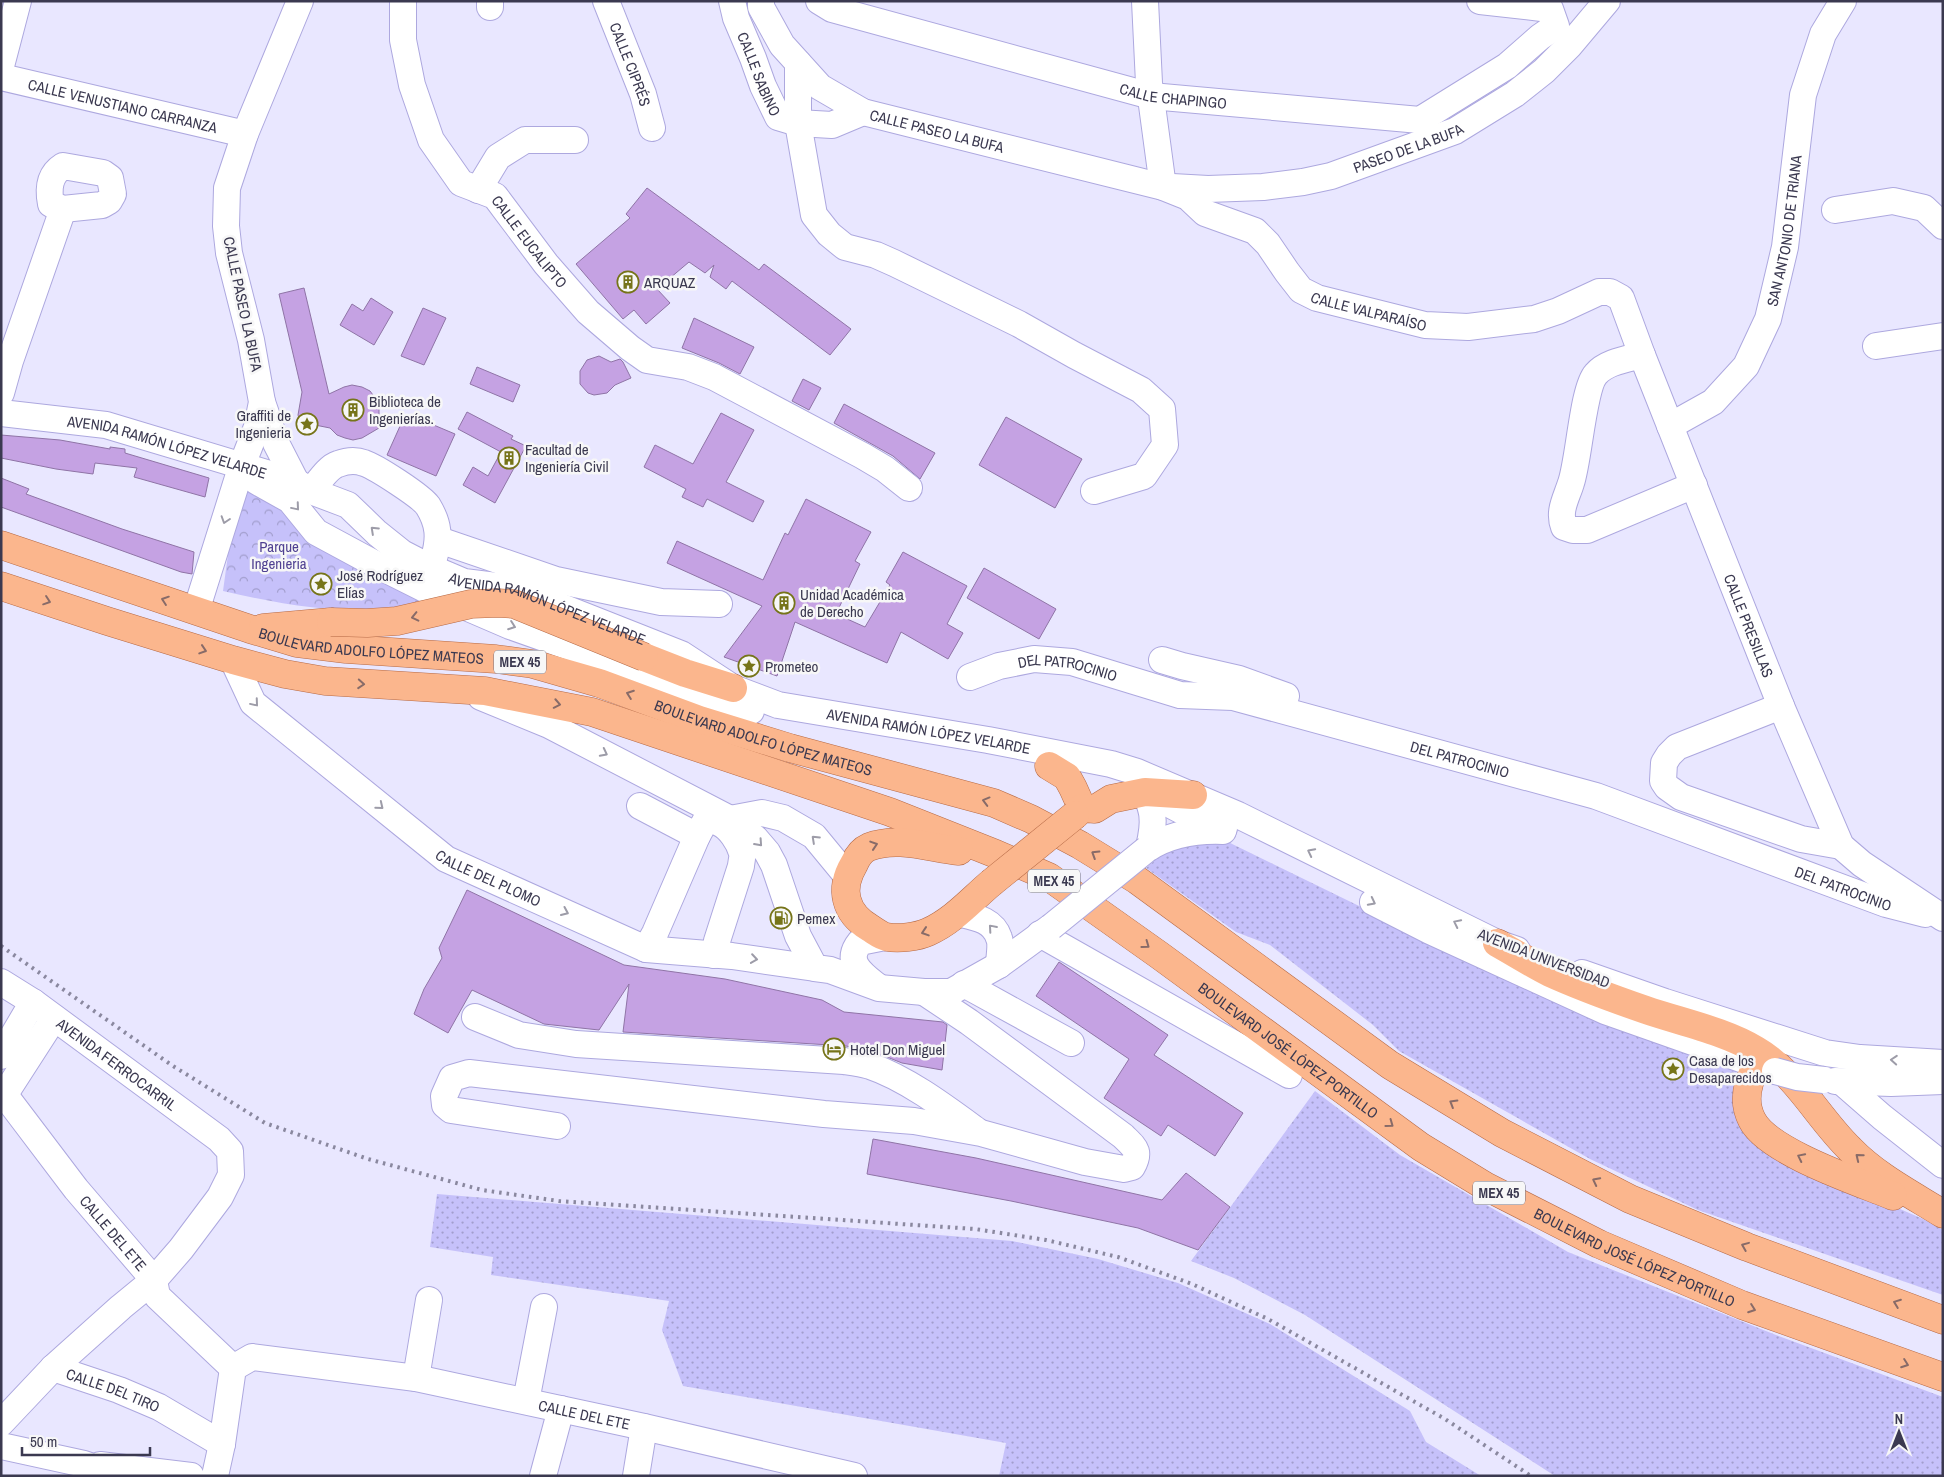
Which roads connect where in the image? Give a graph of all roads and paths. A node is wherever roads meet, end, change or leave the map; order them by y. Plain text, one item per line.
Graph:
1 (18, 1) edge
2 (300, 1) edge
3 (403, 1) edge
4 (606, 1) edge
5 (732, 1) edge
6 (760, 1) edge
7 (1145, 1) edge
8 (1480, 1) edge
9 (1607, 1) edge
10 (1842, 1) edge
11 (826, 5) edge
12 (798, 63) junction
13 (1, 66) edge
14 (1, 77) edge
15 (1151, 96) junction
16 (863, 112) junction
17 (798, 123) junction
18 (652, 128) dead end
19 (245, 134) junction
20 (574, 140) dead end
21 (1164, 187) junction
22 (478, 190) junction
23 (63, 209) dead end
24 (1835, 210) dead end
25 (1943, 226) edge
26 (1610, 292) joint
27 (1943, 336) edge
28 (1876, 346) dead end
29 (1642, 355) junction
30 (1, 393) edge
31 (262, 402) junction
32 (1, 413) edge
33 (1, 421) edge
34 (1670, 426) junction
35 (241, 470) junction
36 (1694, 485) junction
37 (303, 486) junction
38 (909, 488) dead end
39 (1094, 491) dead end
40 (439, 540) junction
41 (1, 545) edge
42 (402, 553) junction
43 (379, 566) junction
44 (431, 568) junction
45 (1, 586) edge
46 (719, 604) dead end
47 (196, 611) junction
48 (250, 629) junction
49 (233, 660) junction
50 (1162, 660) dead end
51 (970, 677) dead end
52 (734, 688) junction
53 (464, 690) junction
54 (1781, 706) junction
55 (1331, 724) junction
56 (1048, 766) junction
57 (1109, 772) junction
58 (1141, 782) junction
59 (1192, 795) joint
60 (640, 806) dead end
61 (1078, 812) junction
62 (711, 824) junction
63 (1231, 831) junction
64 (1841, 846) junction
65 (1148, 848) junction
66 (996, 854) junction
67 (847, 876) junction
68 (957, 913) junction
69 (1942, 917) edge
70 (1046, 931) junction
71 (885, 937) junction
72 (1497, 943) junction
73 (646, 949) junction
74 (714, 954) junction
75 (999, 965) junction
76 (816, 968) junction
77 (1, 982) edge
78 (964, 984) junction
79 (879, 988) junction
80 (924, 992) junction
81 (33, 1002) junction
82 (475, 1017) dead end
83 (54, 1018) junction
84 (1071, 1044) dead end
85 (1, 1056) edge
86 (1943, 1062) edge
87 (1756, 1064) junction
88 (1289, 1075) dead end
89 (1834, 1081) junction
90 (1943, 1081) edge
91 (3, 1092) edge
92 (557, 1126) dead end
93 (981, 1133) junction
94 (1943, 1164) edge
95 (1943, 1215) edge
96 (154, 1280) junction
97 (429, 1300) dead end
98 (544, 1307) dead end
99 (1943, 1320) edge
100 (242, 1362) junction
101 (311, 1363) junction
102 (53, 1368) junction
103 (1943, 1377) edge
104 (416, 1378) junction
105 (526, 1401) junction
106 (559, 1415) junction
107 (1, 1423) edge
108 (644, 1427) junction
109 (222, 1444) junction
110 (1, 1446) edge
111 (84, 1464) junction
112 (119, 1476) edge
113 (192, 1476) edge
114 (215, 1476) edge
115 (543, 1476) edge
116 (636, 1476) edge
117 (854, 1476) edge

1 - 13 street
2 - 19 street, CALLE PASEO LA BUFA
3 - 22 street, CALLE EUCALIPTO
4 - 18 street, CALLE CIPRÉS
5 - 17 street, CALLE SABINO
6 - 12 street, CALLE PASEO LA BUFA
7 - 15 street
8 - 15 street, CALLE CHAPINGO
9 - 21 street, PASEO DE LA BUFA
10 - 34 street, SAN ANTONIO DE TRIANA
11 - 15 street, CALLE CHAPINGO
12 - 16 street, CALLE PASEO LA BUFA
12 - 17 street
14 - 19 street, CALLE VENUSTIANO CARRANZA
15 - 21 street
16 - 17 street, CALLE SABINO
16 - 21 street, CALLE PASEO LA BUFA
17 - 39 street
19 - 31 street, CALLE PASEO LA BUFA
20 - 22 street
21 - 26 street, CALLE VALPARAÍSO
22 - 38 street, CALLE EUCALIPTO
23 - 30 street
24 - 25 street
26 - 29 street, CALLE PRESILLAS
27 - 28 street
29 - 34 street, CALLE PRESILLAS
29 - 36 street
31 - 35 street, CALLE PASEO LA BUFA
31 - 37 street
32 - 35 street, AVENIDA RAMÓN LÓPEZ VELARDE
33 - 35 street, AVENIDA RAMÓN LÓPEZ VELARDE
34 - 36 street, CALLE PRESILLAS
35 - 37 street, AVENIDA RAMÓN LÓPEZ VELARDE
35 -> 43 street, AVENIDA RAMÓN LÓPEZ VELARDE
35 -> 47 street, CALLE PASEO LA BUFA
36 - 54 street, CALLE PRESILLAS
37 - 40 street
42 -> 37 street, AVENIDA RAMÓN LÓPEZ VELARDE
40 - 44 street
40 - 46 street
47 -> 41 main road, BOULEVARD ADOLFO LÓPEZ MATEOS / MEX 45
42 - 43 street
42 - 44 street, AVENIDA RAMÓN LÓPEZ VELARDE
43 -> 56 street, AVENIDA RAMÓN LÓPEZ VELARDE
44 - 52 street, AVENIDA RAMÓN LÓPEZ VELARDE
45 -> 49 main road, BOULEVARD ADOLFO LÓPEZ MATEOS / MEX 45
47 - 48 main road, BOULEVARD ADOLFO LÓPEZ MATEOS / MEX 45
52 -> 48 main road, bridge
99 -> 48 main road, BOULEVARD ADOLFO LÓPEZ MATEOS / MEX 45
49 -> 53 main road, BOULEVARD ADOLFO LÓPEZ MATEOS / MEX 45
49 -> 73 street, CALLE DEL PLOMO
50 - 55 street
51 - 55 street, DEL PATROCINIO
52 - 57 street, AVENIDA RAMÓN LÓPEZ VELARDE
53 -> 62 street, BOULEVARD ADOLFO LÓPEZ MATEOS
53 -> 66 main road, BOULEVARD ADOLFO LÓPEZ MATEOS / MEX 45
54 - 64 street, CALLE PRESILLAS
54 - 64 street
55 - 69 street, DEL PATROCINIO
56 - 57 street, AVENIDA RAMÓN LÓPEZ VELARDE
56 - 61 main road
57 - 58 street, AVENIDA UNIVERSIDAD
58 - 59 main road
58 - 61 main road
58 - 63 street, AVENIDA UNIVERSIDAD
58 - 65 street
72 -> 59 street, AVENIDA UNIVERSIDAD
60 - 62 street
61 - 68 main road, bridge
67 -> 62 street
62 - 73 street
62 - 74 street
62 -> 76 street, BOULEVARD ADOLFO LÓPEZ MATEOS
63 - 65 street
63 -> 87 street, AVENIDA UNIVERSIDAD
64 - 69 street, CALLE PRESILLAS
65 - 70 street, bridge
67 -> 66 main road
66 -> 103 main road, BOULEVARD JOSÉ LÓPEZ PORTILLO / MEX 45
67 - 71 main road
68 -> 71 main road
75 -> 68 street
70 - 75 street
70 - 88 street
71 - 79 street
86 -> 72 street, AVENIDA UNIVERSIDAD
95 -> 72 main road
73 - 74 street, CALLE DEL PLOMO
74 -> 76 street, CALLE DEL PLOMO
75 - 78 street
76 - 79 street
77 - 81 street, AVENIDA FERROCARRIL
78 - 80 street
78 - 84 street
79 - 80 street
80 - 93 street
81 - 83 street, AVENIDA FERROCARRIL
81 - 85 street
82 - 93 street
83 - 91 street
83 - 96 street, AVENIDA FERROCARRIL
87 - 89 street, AVENIDA UNIVERSIDAD, bridge
95 -> 87 main road
89 - 90 street
89 - 94 street
91 - 96 street, CALLE DEL ETE
92 - 93 street
96 - 100 street, CALLE DEL ETE
96 - 102 street
97 - 104 street
98 - 105 street
100 - 101 street, CALLE DEL ETE
100 - 109 street
101 - 104 street, CALLE DEL ETE
101 - 106 street, CALLE DEL ETE
102 - 107 street
102 - 109 street, CALLE DEL TIRO
104 - 105 street, CALLE DEL ETE
105 - 106 street, CALLE DEL ETE
106 - 108 street, CALLE DEL ETE
106 - 115 street
108 - 116 street
108 - 117 street, CALLE DEL ETE
109 - 114 street
110 - 111 street
111 - 112 street
111 - 113 street

